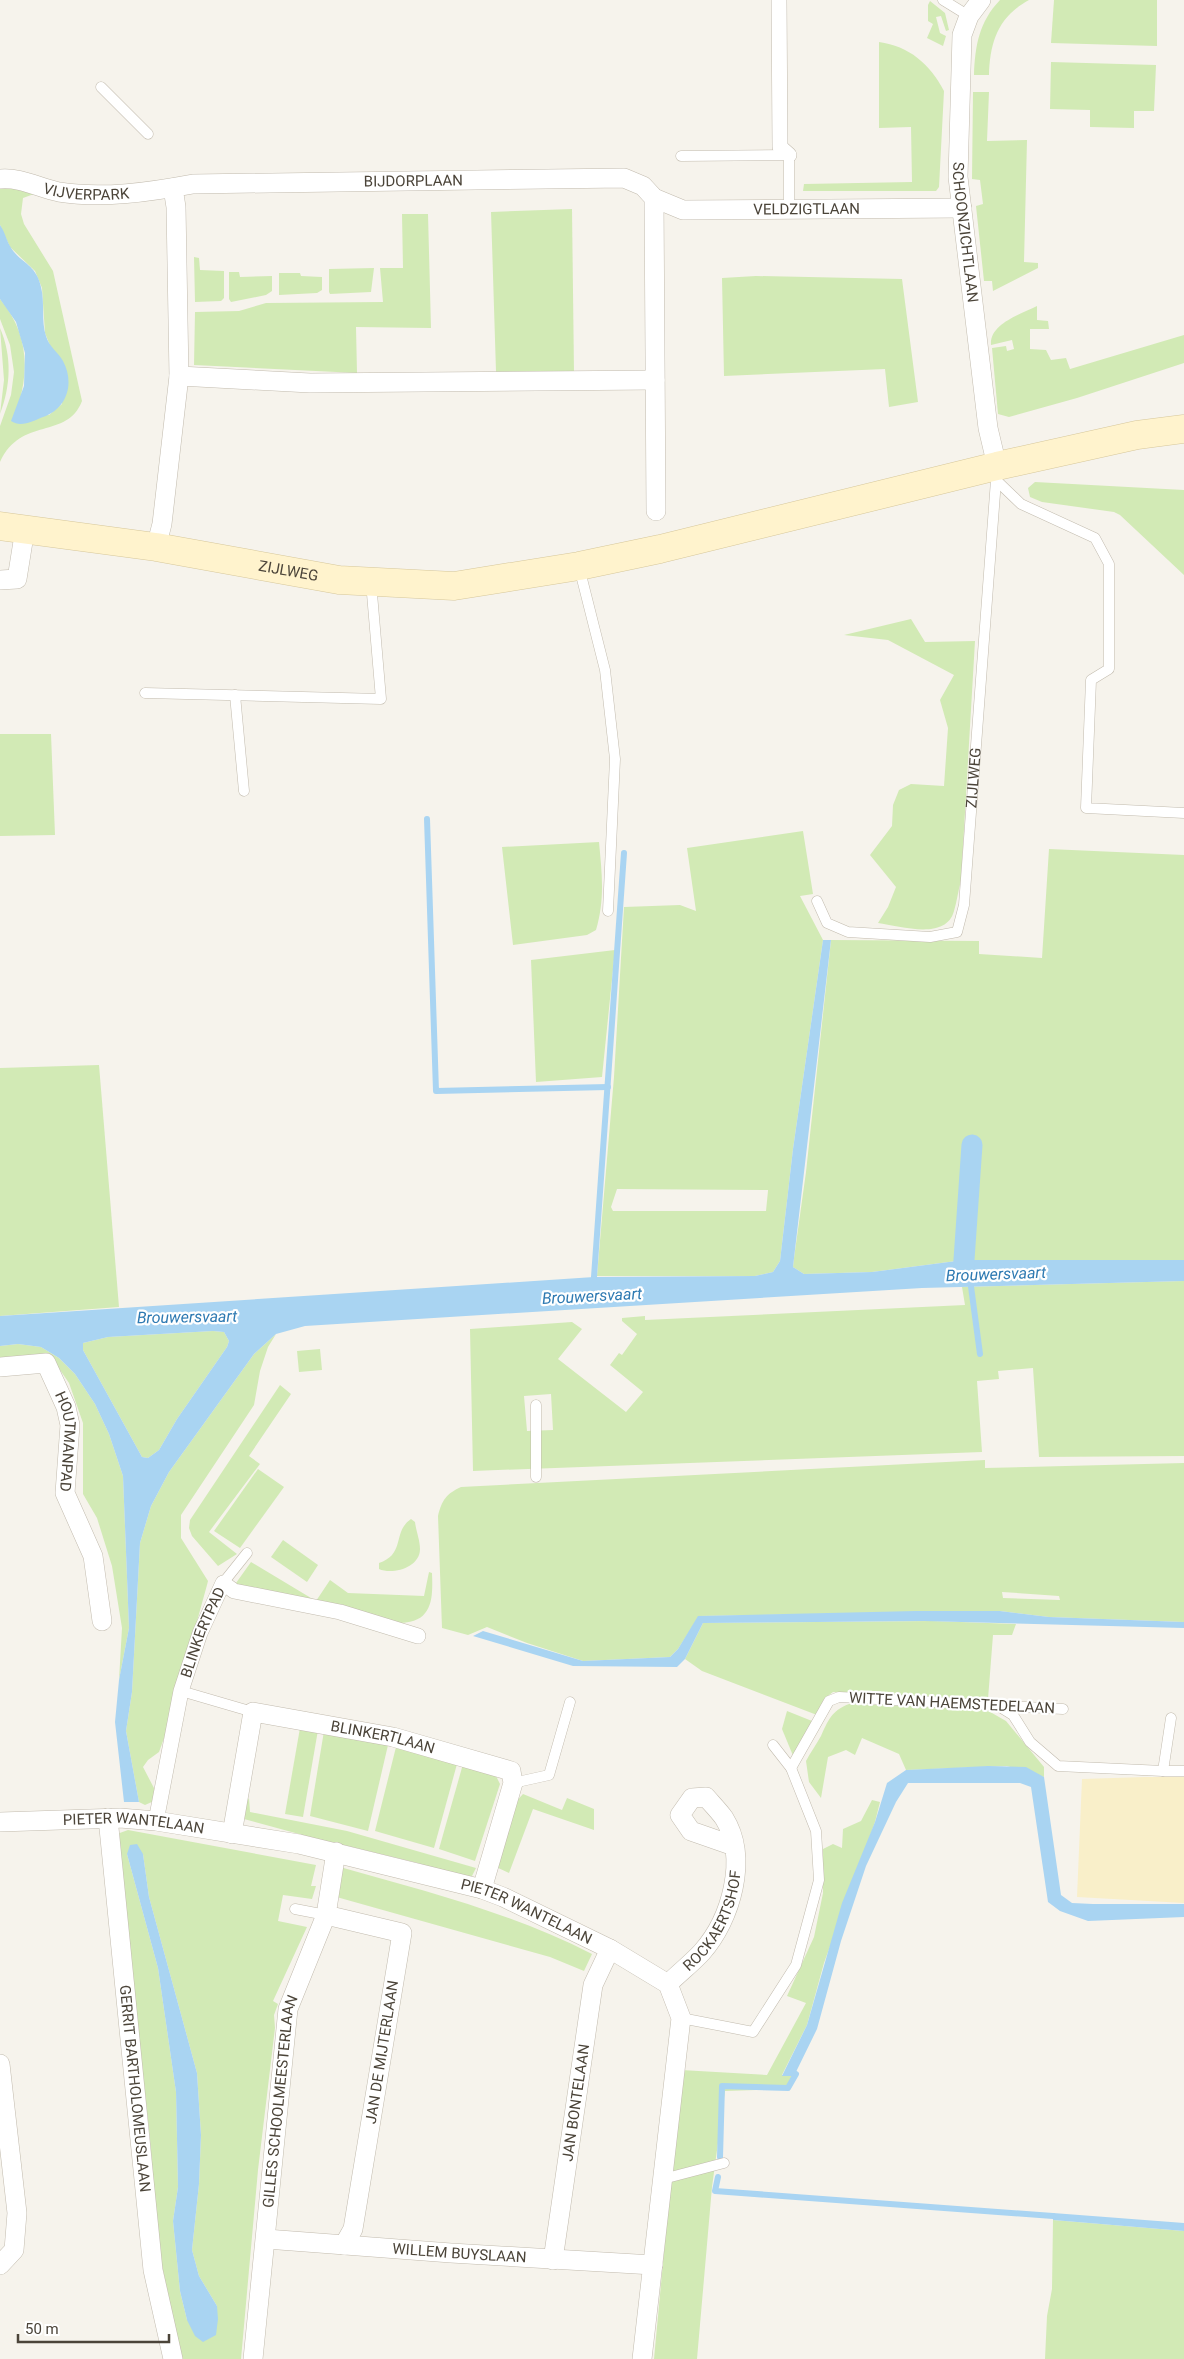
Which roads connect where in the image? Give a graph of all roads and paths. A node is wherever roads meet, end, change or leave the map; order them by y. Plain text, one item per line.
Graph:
1 (778, 0) edge
2 (943, 0) edge
3 (981, 0) edge
4 (969, 16) junction
5 (101, 87) dead end
6 (148, 134) dead end
7 (789, 155) junction
8 (681, 156) dead end
9 (0, 179) edge
10 (173, 188) junction
11 (654, 198) junction
12 (788, 208) junction
13 (962, 208) junction
14 (179, 376) junction
15 (655, 380) junction
16 (1184, 429) edge
17 (997, 473) junction
18 (656, 511) dead end
19 (12, 528) edge
20 (156, 547) junction
21 (579, 566) junction
22 (0, 580) edge
23 (371, 582) junction
24 (145, 692) dead end
25 (235, 695) junction
26 (244, 791) dead end
27 (1184, 813) edge
28 (817, 901) dead end
29 (608, 911) dead end
30 (0, 1367) edge
31 (536, 1405) dead end
32 (536, 1477) dead end
33 (247, 1553) dead end
34 (223, 1583) junction
35 (102, 1621) dead end
36 (418, 1636) dead end
37 (182, 1691) junction
38 (570, 1702) dead end
39 (997, 1706) junction
40 (1063, 1708) dead end
41 (253, 1712) junction
42 (1171, 1718) dead end
43 (773, 1745) dead end
44 (791, 1768) junction
45 (1163, 1771) junction
46 (1184, 1771) edge
47 (513, 1783) junction
48 (108, 1818) junction
49 (0, 1822) edge
50 (156, 1822) junction
51 (232, 1834) junction
52 (734, 1846) dead end
53 (336, 1852) junction
54 (482, 1889) junction
55 (295, 1909) dead end
56 (326, 1915) junction
57 (610, 1949) junction
58 (668, 1984) junction
59 (681, 2018) junction
60 (0, 2064) edge
61 (724, 2163) dead end
62 (663, 2179) junction
63 (266, 2239) junction
64 (344, 2245) junction
65 (553, 2260) junction
66 (0, 2265) edge
67 (653, 2265) junction
68 (173, 2359) edge
69 (253, 2359) edge
70 (642, 2359) edge

1 - 7 street
2 - 4 lane
3 - 4 street, SCHOONZICHTLAAN
4 - 13 street, SCHOONZICHTLAAN
5 - 6 lane
7 - 8 lane
7 - 12 lane
9 - 10 street, VIJVERPARK
10 - 11 street, BIJDORPLAAN
10 - 14 street
11 - 12 street, VELDZIGTLAAN
11 - 15 street
12 - 13 street, VELDZIGTLAAN
13 - 17 street, SCHOONZICHTLAAN
14 - 15 street
14 - 20 street
15 - 18 street
16 - 17 main road, ZIJLWEG
17 - 21 main road, ZIJLWEG
17 - 27 lane
17 - 28 lane, ZIJLWEG
19 - 20 main road, ZIJLWEG
19 - 22 street
20 - 23 main road, ZIJLWEG
21 - 23 main road, ZIJLWEG
21 - 29 lane
23 - 25 lane
24 - 25 lane
25 - 26 lane
30 - 35 street, HOUTMANPAD
31 - 32 lane
33 - 34 lane
34 - 36 street, BLINKERTPAD
34 - 37 street, BLINKERTPAD
37 - 41 lane
37 - 50 street, BLINKERTPAD
38 - 47 lane
39 - 40 lane, WITTE VAN HAEMSTEDELAAN
39 - 44 lane, WITTE VAN HAEMSTEDELAAN
39 - 45 lane
41 - 47 street, BLINKERTLAAN
41 - 51 street
42 - 45 lane
43 - 44 lane
44 - 59 lane
45 - 46 lane
47 - 54 street
48 - 49 street, PIETER WANTELAAN
48 - 50 street, PIETER WANTELAAN
48 - 68 street, GERRIT BARTHOLOMEUSLAAN
50 - 51 street, PIETER WANTELAAN
51 - 53 street, PIETER WANTELAAN
52 - 58 street, ROCKAERTSHOF
53 - 54 street, PIETER WANTELAAN
53 - 56 street, GILLES SCHOOLMEESTERLAAN
54 - 57 street, PIETER WANTELAAN
55 - 56 lane
56 - 63 street, GILLES SCHOOLMEESTERLAAN
56 - 64 street, JAN DE MIJTERLAAN
57 - 58 street, PIETER WANTELAAN
57 - 65 street, JAN BONTELAAN
58 - 59 street
59 - 62 street
60 - 66 street
61 - 62 lane
62 - 67 street
63 - 64 street, WILLEM BUYSLAAN
63 - 69 street, GILLES SCHOOLMEESTERLAAN
64 - 65 street, WILLEM BUYSLAAN
65 - 67 street, WILLEM BUYSLAAN
67 - 70 street

